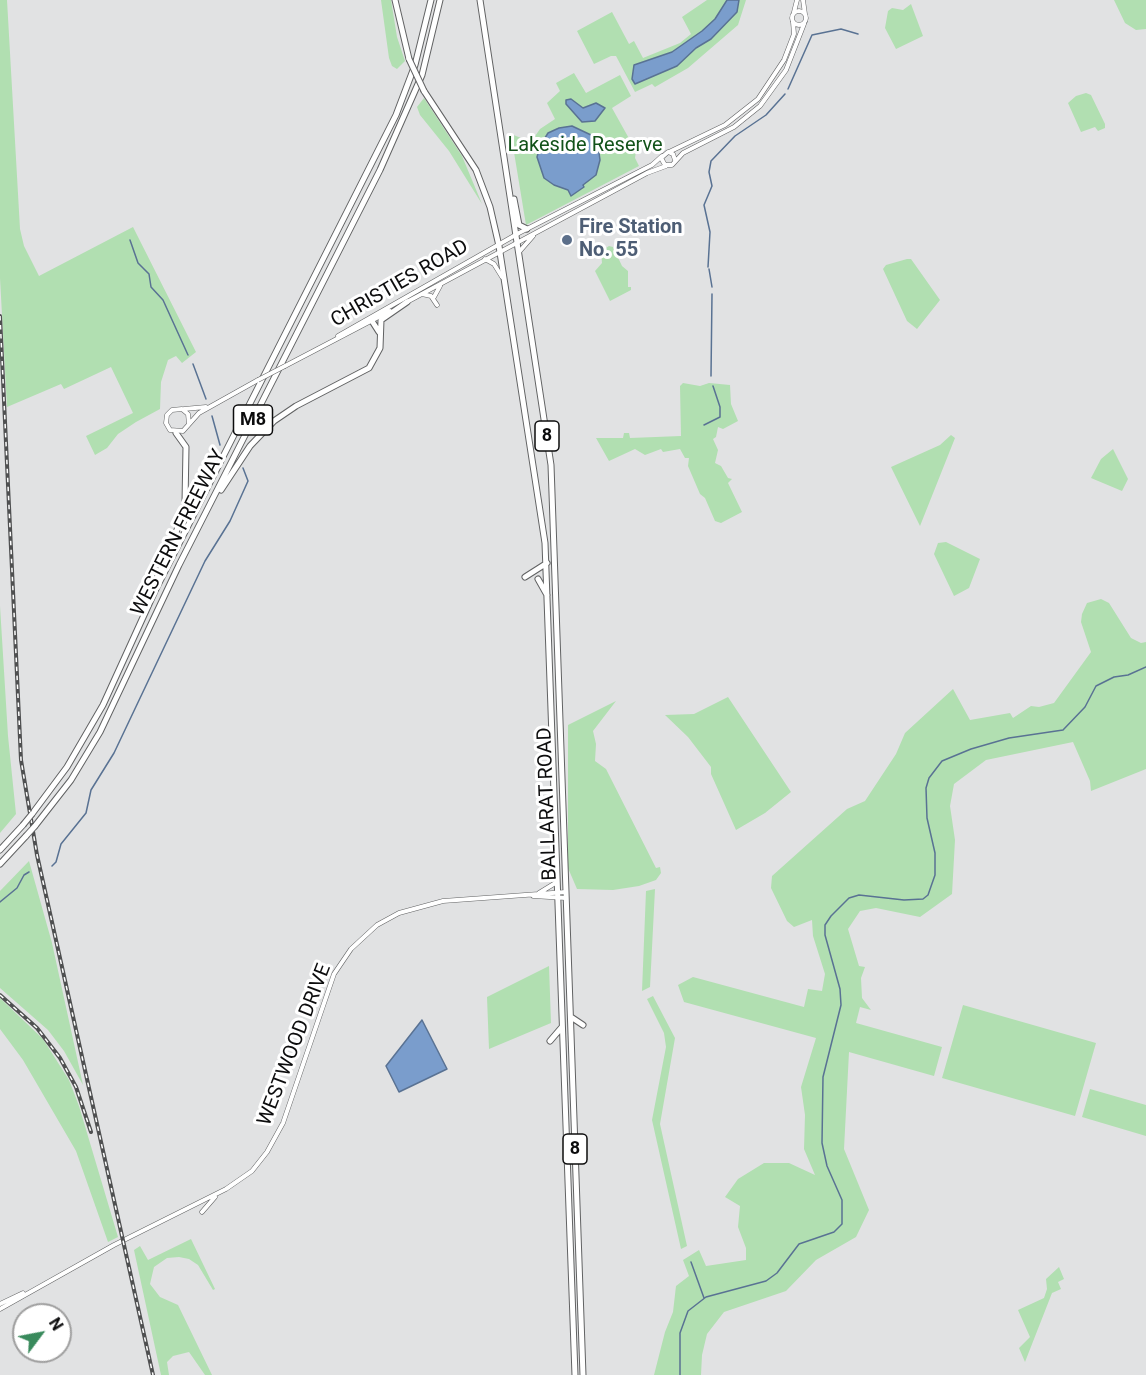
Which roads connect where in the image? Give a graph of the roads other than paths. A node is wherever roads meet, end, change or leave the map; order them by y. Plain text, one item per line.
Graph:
1 (395, 0) edge
2 (431, 0) edge
3 (440, 0) edge
4 (480, 0) edge
5 (797, 0) edge
6 (803, 0) edge
7 (794, 13) junction
8 (805, 14) junction
9 (794, 22) junction
10 (804, 24) junction
11 (772, 82) junction
12 (777, 85) junction
13 (668, 152) junction
14 (662, 156) junction
15 (675, 160) junction
16 (666, 165) junction
17 (506, 174) junction
18 (609, 186) junction
19 (612, 192) junction
20 (563, 211) junction
21 (566, 216) junction
22 (527, 229) junction
23 (538, 231) junction
24 (517, 238) junction
25 (499, 249) junction
26 (519, 252) junction
27 (484, 259) junction
28 (455, 275) junction
29 (505, 285) junction
30 (427, 287) junction
31 (421, 294) junction
32 (434, 297) dead end
33 (407, 302) junction
34 (437, 305) dead end
35 (372, 321) junction
36 (343, 333) junction
37 (381, 339) junction
38 (317, 349) junction
39 (213, 405) junction
40 (183, 410) junction
41 (189, 424) junction
42 (176, 432) junction
43 (201, 521) junction
44 (547, 563) junction
45 (525, 577) dead end
46 (538, 579) dead end
47 (548, 596) junction
48 (140, 624) junction
49 (549, 632) junction
50 (557, 633) junction
51 (0, 850) edge
52 (0, 864) edge
53 (557, 882) junction
54 (539, 893) junction
55 (558, 895) junction
56 (567, 895) junction
57 (533, 896) junction
58 (549, 898) junction
59 (558, 912) junction
60 (572, 1017) junction
61 (583, 1025) dead end
62 (562, 1027) junction
63 (550, 1041) dead end
64 (572, 1044) junction
65 (563, 1048) junction
66 (223, 1191) junction
67 (202, 1212) dead end
68 (37, 1286) junction
69 (0, 1304) edge
70 (0, 1309) edge
71 (575, 1375) edge
72 (583, 1375) edge

1 - 25 highway, 8, bridge
2 - 48 highway, WESTERN FREEWAY / M8
3 - 43 highway, WESTERN FREEWAY / M8
4 - 17 highway, 8
5 - 7 main road
6 - 8 main road
7 - 8 main road
7 - 9 main road
8 - 10 main road
9 - 10 main road
9 - 11 main road
10 - 12 main road
11 - 12 main road
11 - 13 main road
12 - 15 main road
13 - 14 main road
13 - 15 main road
14 - 16 main road
14 - 18 main road
15 - 16 main road
16 - 19 main road
17 - 22 highway
17 - 24 highway, 8
18 - 19 main road
18 - 20 main road
19 - 21 main road
20 - 21 main road
20 - 22 main road
21 - 23 main road
22 - 24 main road
23 - 24 main road
23 - 26 main road
24 - 25 main road
24 - 26 highway, BALLARAT ROAD / 8
25 - 27 main road, CHRISTIES ROAD
25 - 29 highway, BALLARAT ROAD / 8
25 - 30 main road, CHRISTIES ROAD
26 - 50 highway, BALLARAT ROAD / 8
27 - 28 main road, CHRISTIES ROAD
27 - 29 main road
28 - 30 main road, CHRISTIES ROAD
28 - 32 main road
29 - 44 highway, BALLARAT ROAD / 8
30 - 31 main road, CHRISTIES ROAD
30 - 36 main road, CHRISTIES ROAD
31 - 33 main road, CHRISTIES ROAD
31 - 34 main road
33 - 35 main road, CHRISTIES ROAD
33 - 37 highway
35 - 36 main road
35 - 37 highway
35 - 38 main road, CHRISTIES ROAD
36 - 38 main road, CHRISTIES ROAD
37 - 43 highway
38 - 39 main road, CHRISTIES ROAD, bridge
39 - 40 main road, CHRISTIES ROAD
39 - 41 main road, CHRISTIES ROAD
40 - 41 main road
40 - 42 main road
41 - 42 main road
42 - 48 highway
43 - 52 highway, WESTERN FREEWAY / M8, bridge
44 - 45 highway
44 - 47 highway, BALLARAT ROAD / 8
46 - 47 highway
47 - 49 highway, BALLARAT ROAD / 8
48 - 51 highway, WESTERN FREEWAY / M8, bridge
49 - 50 highway
49 - 53 highway, BALLARAT ROAD / 8
50 - 56 highway, BALLARAT ROAD / 8
53 - 54 main road
53 - 55 highway, BALLARAT ROAD / 8
54 - 55 main road, WESTWOOD DRIVE
54 - 57 main road, WESTWOOD DRIVE
55 - 56 main road, WESTWOOD DRIVE
55 - 58 main road, WESTWOOD DRIVE
55 - 59 highway, BALLARAT ROAD / 8
56 - 60 highway, BALLARAT ROAD / 8
57 - 58 main road, WESTWOOD DRIVE
57 - 66 main road, WESTWOOD DRIVE
58 - 59 main road
59 - 62 highway, BALLARAT ROAD / 8
60 - 61 highway
60 - 64 highway, BALLARAT ROAD / 8
62 - 63 highway
62 - 65 highway, BALLARAT ROAD / 8
64 - 65 highway
64 - 72 highway, BALLARAT ROAD / 8
65 - 71 highway, BALLARAT ROAD / 8
66 - 67 main road
66 - 68 main road, WESTWOOD DRIVE
68 - 69 main road
68 - 70 main road

